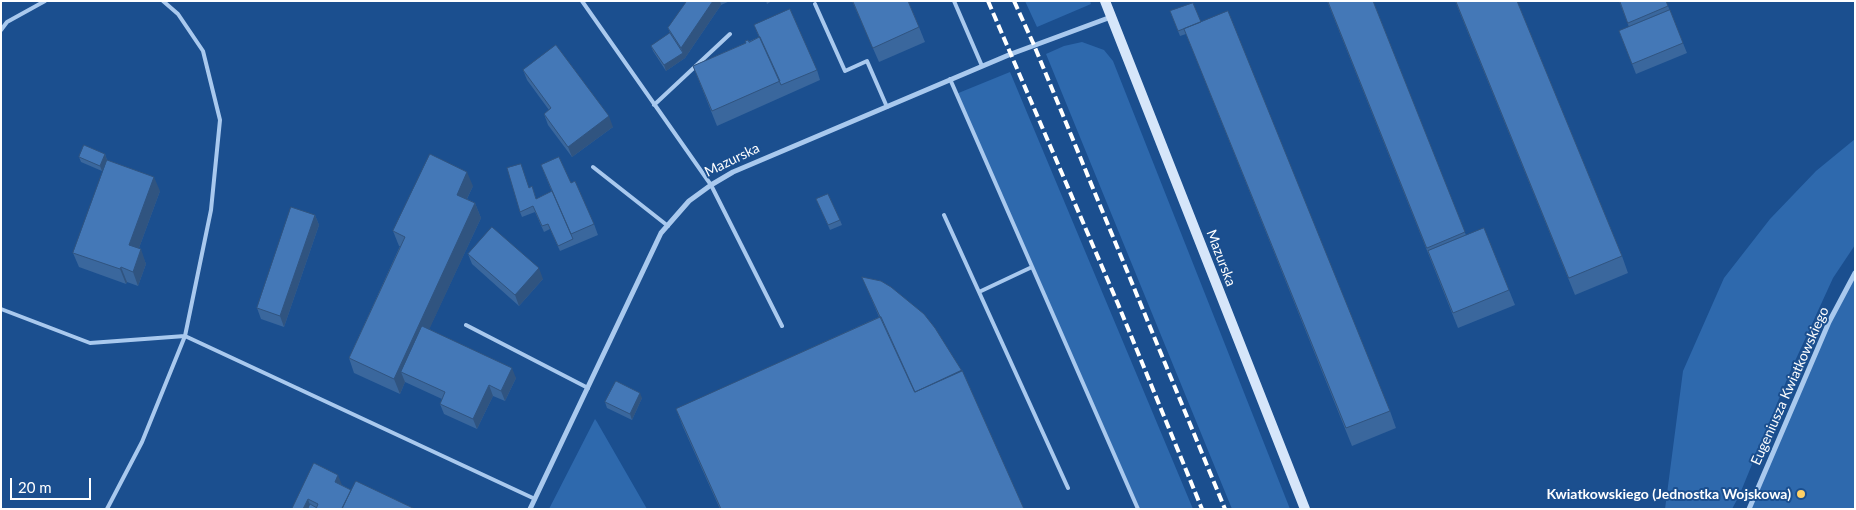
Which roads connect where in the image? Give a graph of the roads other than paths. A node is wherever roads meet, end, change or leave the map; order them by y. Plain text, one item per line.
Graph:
1 (46, 1) edge
2 (163, 1) edge
3 (582, 1) edge
4 (954, 1) edge
5 (1105, 1) edge
6 (815, 4) dead end
7 (1111, 17) junction
8 (1, 30) edge
9 (730, 34) dead end
10 (982, 66) junction
11 (950, 79) junction
12 (654, 105) junction
13 (887, 107) junction
14 (593, 167) dead end
15 (711, 185) junction
16 (944, 215) dead end
17 (668, 226) junction
18 (1032, 267) junction
19 (1855, 273) edge
20 (979, 292) junction
21 (1, 309) edge
22 (466, 325) dead end
23 (782, 326) dead end
24 (185, 336) junction
25 (588, 388) junction
26 (1068, 488) dead end
27 (535, 499) junction
28 (107, 509) edge
29 (530, 509) edge
30 (1138, 509) edge
31 (1305, 509) edge
32 (1749, 509) edge

1 - 8 lane
2 - 24 lane
3 - 12 lane
4 - 10 lane
5 - 7 main road, Mazurska
6 - 13 lane
7 - 10 street, Mazurska
7 - 31 main road, Mazurska
9 - 12 lane
10 - 11 street, Mazurska
11 - 13 street, Mazurska
11 - 18 lane
12 - 15 lane
13 - 15 street, Mazurska
14 - 17 lane
15 - 17 street, Mazurska
15 - 23 lane
16 - 20 lane
17 - 25 street, Mazurska
18 - 20 lane
18 - 30 lane
19 - 32 street, Eugeniusza Kwiatkowskiego
20 - 26 lane
21 - 24 lane
22 - 25 lane
24 - 27 lane
24 - 28 lane
25 - 27 street, Mazurska
27 - 29 street, Mazurska

